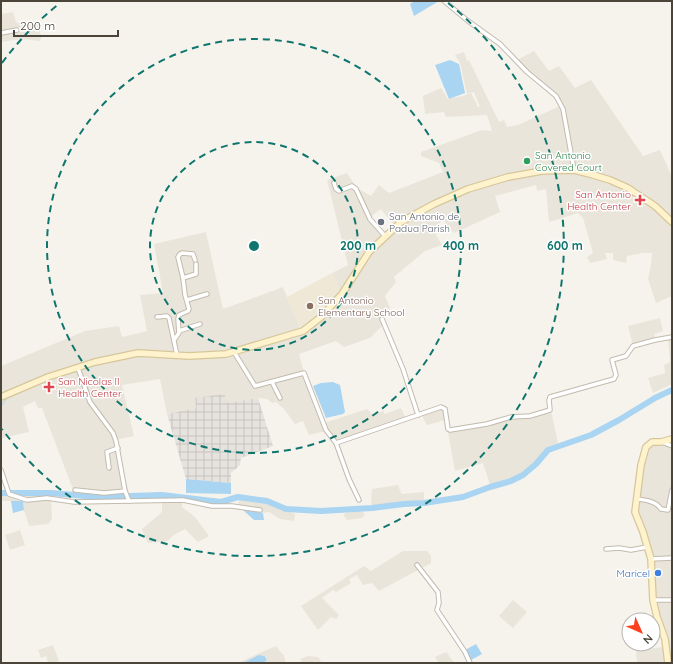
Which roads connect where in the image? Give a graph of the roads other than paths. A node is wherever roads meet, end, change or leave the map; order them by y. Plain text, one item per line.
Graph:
1 (444, 1) edge
2 (17, 30) dead end
3 (1, 33) edge
4 (574, 170) junction
5 (334, 183) dead end
6 (672, 222) edge
7 (385, 236) junction
8 (183, 278) junction
9 (207, 294) dead end
10 (187, 300) junction
11 (157, 317) dead end
12 (382, 319) dead end
13 (200, 324) dead end
14 (179, 331) junction
15 (672, 338) edge
16 (174, 340) junction
17 (234, 352) junction
18 (177, 355) junction
19 (78, 368) junction
20 (272, 382) junction
21 (1, 397) edge
22 (280, 398) dead end
23 (418, 415) junction
24 (672, 439) edge
25 (336, 442) junction
26 (661, 442) junction
27 (672, 446) edge
28 (118, 448) junction
29 (109, 468) dead end
30 (1, 470) edge
31 (74, 490) dead end
32 (672, 490) edge
33 (126, 492) junction
34 (637, 499) junction
35 (129, 500) junction
36 (359, 500) dead end
37 (260, 510) dead end
38 (647, 547) junction
39 (606, 549) dead end
40 (672, 558) edge
41 (651, 559) junction
42 (417, 565) dead end
43 (653, 600) junction
44 (672, 600) edge
45 (470, 663) edge
46 (668, 663) edge

1 - 4 street
2 - 3 street
4 - 6 street
4 - 7 street
5 - 7 street
7 - 17 street
8 - 8 street
8 - 10 street
9 - 10 street
10 - 14 street
11 - 16 street
12 - 23 street
13 - 14 street
14 - 16 street
15 - 23 street
16 - 18 street
17 - 18 street
17 - 20 street
18 - 19 street
19 - 21 street
19 - 28 street
20 - 22 street
20 - 25 street
23 - 25 street
24 - 26 street
25 - 36 street
26 - 27 street
26 - 34 street
28 - 29 street
28 - 33 street
30 - 35 street
31 - 33 street
32 - 34 street
33 - 35 street
34 - 38 street
35 - 37 street
38 - 39 street
38 - 41 street
40 - 41 street
41 - 43 street
42 - 45 street
43 - 44 street
43 - 46 street

